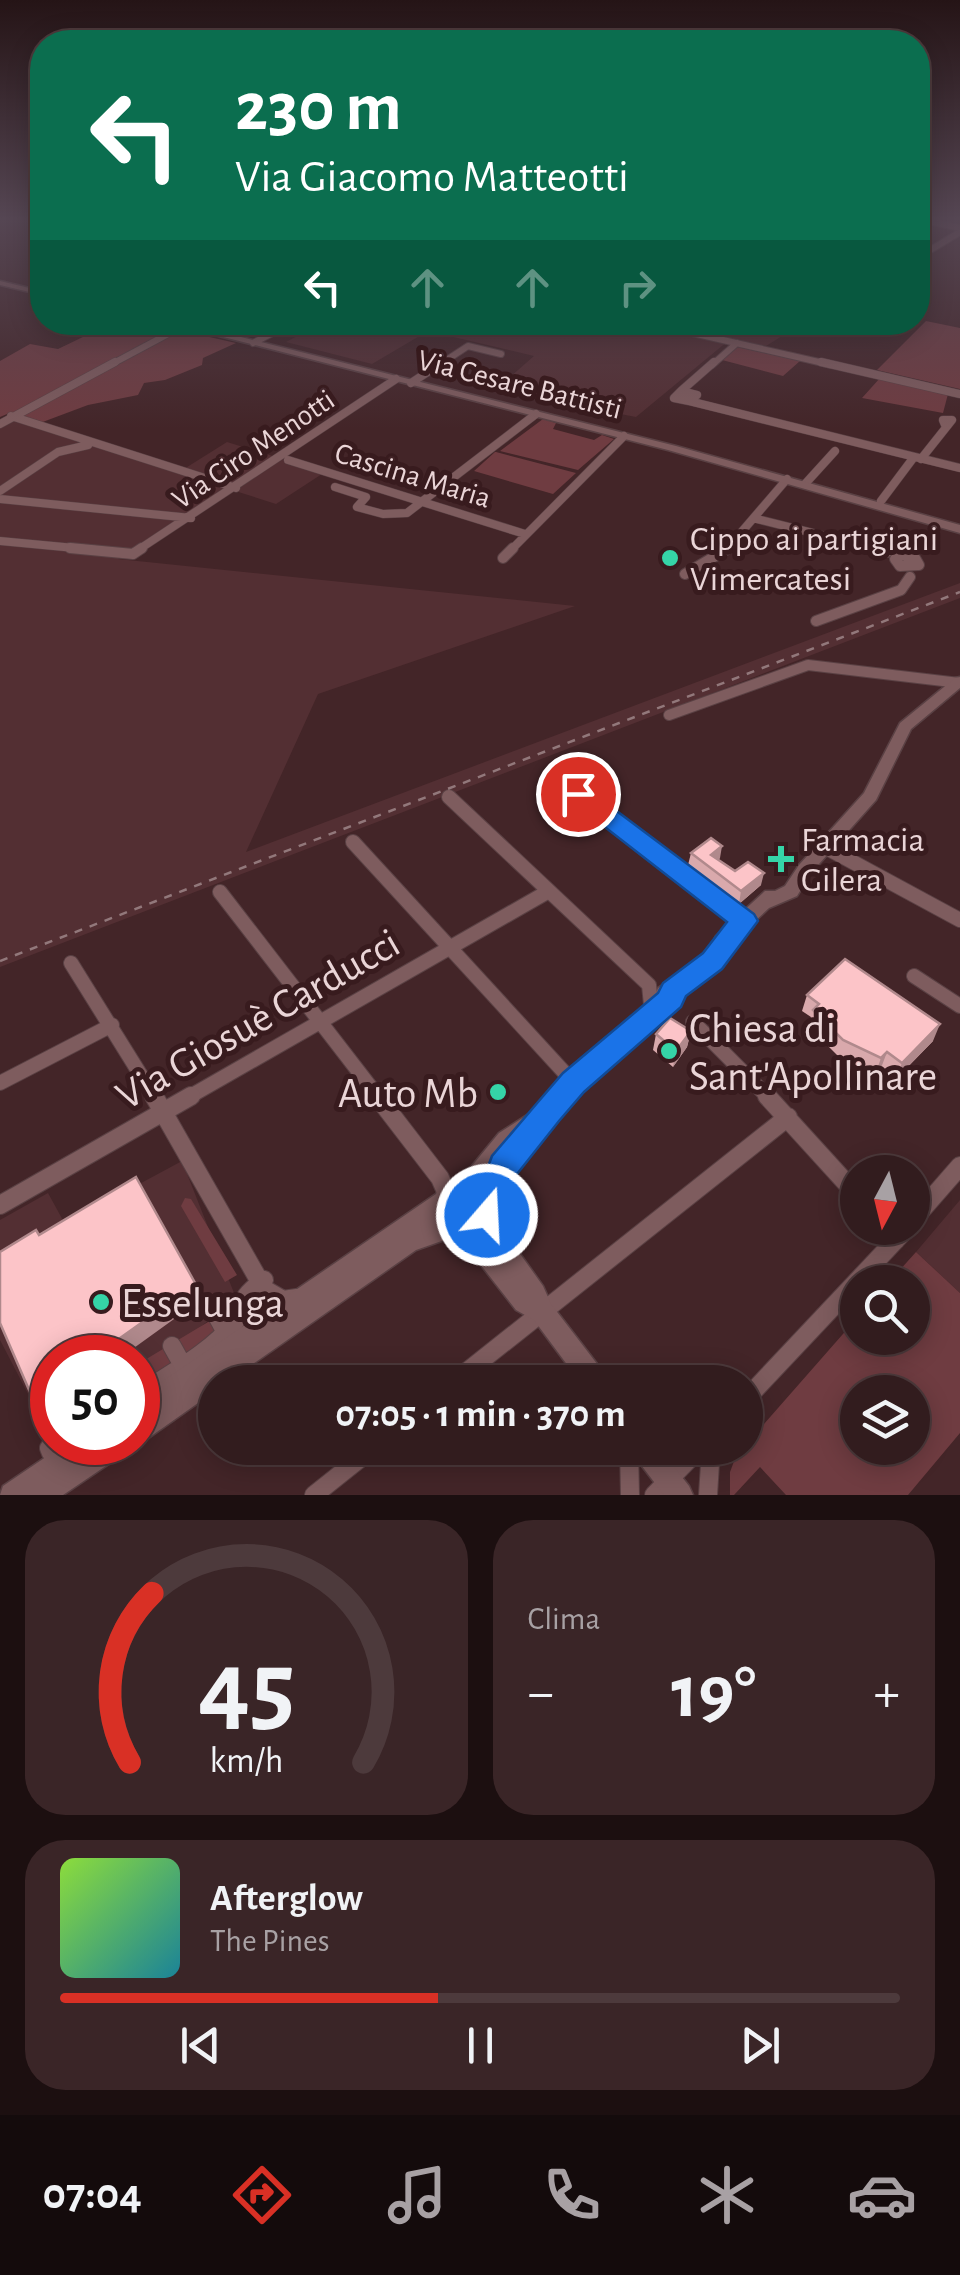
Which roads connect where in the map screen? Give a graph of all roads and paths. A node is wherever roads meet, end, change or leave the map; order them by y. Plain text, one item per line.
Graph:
1 (159, 335) edge
2 (222, 335) edge
3 (269, 335) edge
4 (702, 335) edge
5 (253, 343) junction
6 (737, 343) junction
7 (501, 354) dead end
8 (396, 379) junction
9 (412, 383) junction
10 (960, 394) edge
11 (536, 414) junction
12 (12, 416) junction
13 (0, 424) edge
14 (945, 425) dead end
15 (624, 436) junction
16 (95, 444) junction
17 (835, 451) dead end
18 (918, 458) junction
19 (288, 460) dead end
20 (960, 468) edge
21 (787, 479) junction
22 (804, 484) junction
23 (334, 487) dead end
24 (236, 488) junction
25 (0, 491) edge
26 (0, 499) edge
27 (425, 502) junction
28 (882, 502) dead end
29 (191, 518) junction
30 (757, 519) junction
31 (960, 528) edge
32 (525, 534) junction
33 (0, 541) edge
34 (503, 558) dead end
35 (685, 574) dead end
36 (816, 621) dead end
37 (959, 682) edge
38 (669, 715) dead end
39 (578, 794) dead end
40 (449, 797) dead end
41 (353, 842) dead end
42 (826, 847) junction
43 (548, 891) junction
44 (220, 892) dead end
45 (960, 920) edge
46 (744, 921) junction
47 (450, 947) junction
48 (71, 963) dead end
49 (914, 976) dead end
50 (672, 991) junction
51 (650, 1004) junction
52 (960, 1006) edge
53 (320, 1022) junction
54 (693, 1022) dead end
55 (112, 1025) junction
56 (0, 1083) edge
57 (574, 1083) junction
58 (164, 1112) junction
59 (548, 1112) junction
60 (788, 1117) junction
61 (960, 1166) edge
62 (840, 1176) edge
63 (450, 1194) junction
64 (930, 1200) edge
65 (0, 1205) edge
66 (488, 1210) junction
67 (459, 1228) junction
68 (884, 1245) edge
69 (260, 1282) junction
70 (281, 1292) dead end
71 (311, 1294) junction
72 (542, 1312) junction
73 (172, 1346) dead end
74 (182, 1364) junction
75 (475, 1365) edge
76 (582, 1365) edge
77 (160, 1380) edge
78 (763, 1380) edge
79 (160, 1397) edge
80 (160, 1415) edge
81 (57, 1465) edge
82 (85, 1465) edge
83 (352, 1465) edge
84 (630, 1465) edge
85 (654, 1465) edge
86 (687, 1465) edge
87 (710, 1465) edge
88 (668, 1490) edge
89 (12, 1495) edge
90 (40, 1495) edge
91 (314, 1495) edge
92 (630, 1495) edge
93 (708, 1495) edge

1 - 12 street
2 - 5 main road, Via Cesare Battisti
3 - 5 street
4 - 6 street
5 - 8 main road, Via Cesare Battisti
6 - 10 street
6 - 18 street
7 - 9 street
8 - 9 main road, Via Cesare Battisti
8 - 24 street, Via Ciro Menotti
9 - 11 main road, Via Cesare Battisti
11 - 15 main road, Via Cesare Battisti
11 - 27 street
12 - 13 street
12 - 16 street
14 - 18 street
15 - 21 main road, Via Cesare Battisti
15 - 32 street
16 - 24 street
16 - 25 street
17 - 22 street
18 - 20 street
18 - 28 street
19 - 27 street, Cascina Maria
21 - 22 main road, Via Cesare Battisti
21 - 30 street
22 - 31 main road, Via Cesare Battisti
23 - 27 street
24 - 29 street, Via Ciro Menotti
26 - 29 street
27 - 32 street, Cascina Maria
29 - 33 street, Via Ciro Menotti
30 - 35 street
30 - 36 street
32 - 34 street
37 - 38 street
37 - 42 main road
39 - 46 street
40 - 43 street
41 - 47 street
42 - 45 street
42 - 46 main road
43 - 47 street, Via Giosuè Carducci
43 - 51 street
44 - 53 street
46 - 50 main road
47 - 53 street, Via Giosuè Carducci
47 - 57 street
48 - 55 street
49 - 52 street
50 - 51 main road
50 - 57 main road
51 - 57 main road
53 - 58 street, Via Giosuè Carducci
53 - 63 street
54 - 60 street
55 - 56 street
55 - 58 street
57 - 59 main road
58 - 65 street, Via Giosuè Carducci
58 - 69 street
59 - 63 main road
59 - 66 main road
60 - 62 street
60 - 72 street
61 - 64 street
63 - 66 main road
63 - 67 main road
63 - 71 main road
66 - 67 main road
66 - 72 main road
67 - 72 main road
67 - 80 main road
68 - 78 street
69 - 70 street
69 - 71 street
69 - 74 street
71 - 79 main road
72 - 75 street
72 - 76 main road
73 - 74 street
74 - 77 street
81 - 89 main road
82 - 90 main road
83 - 91 street
84 - 92 street
85 - 88 main road
86 - 88 street
87 - 93 street

